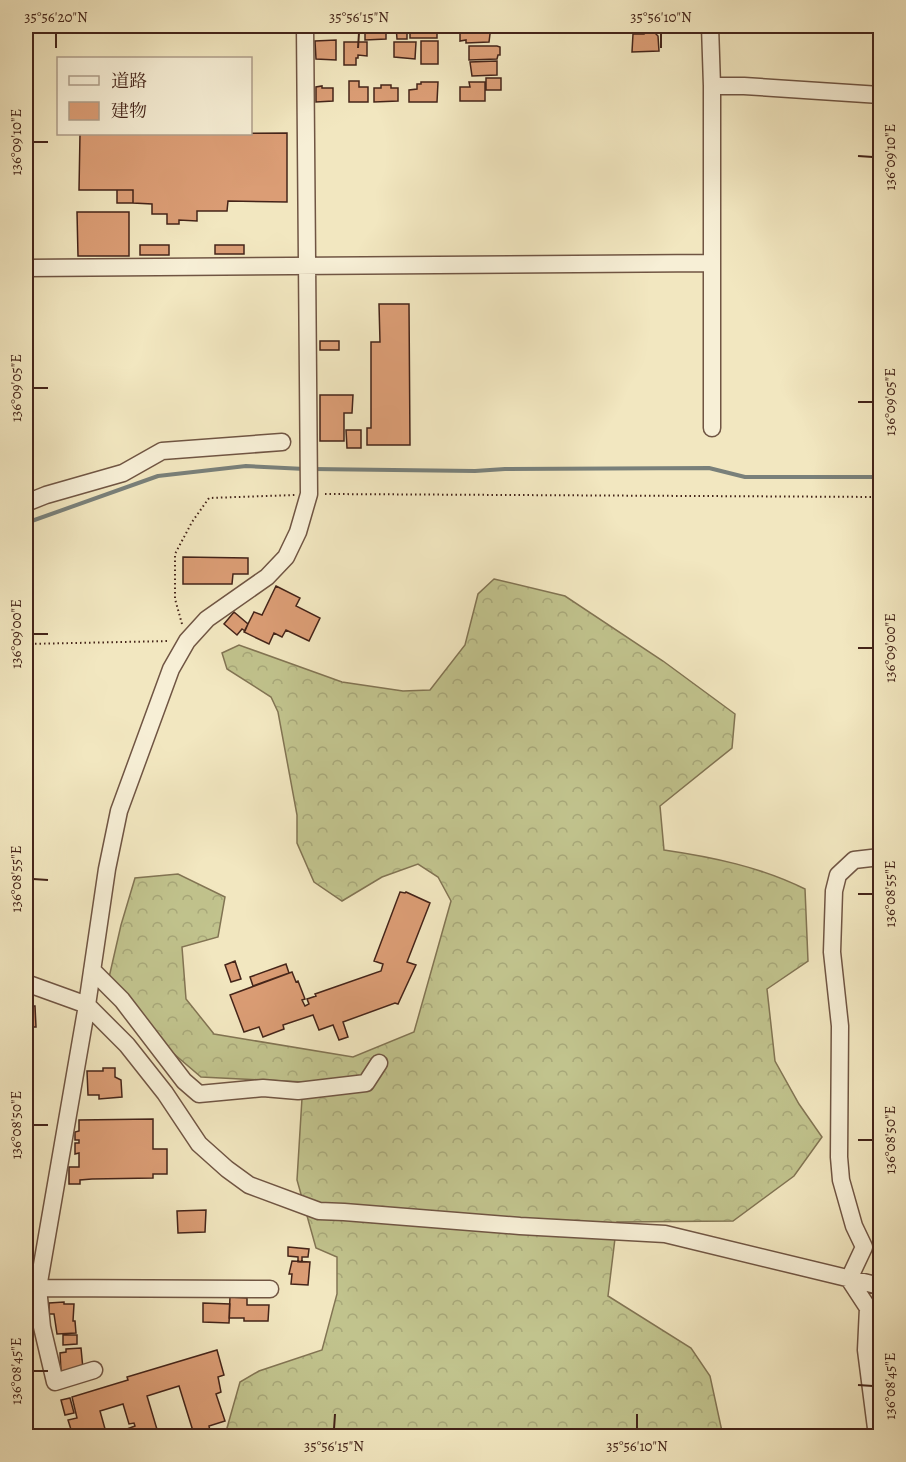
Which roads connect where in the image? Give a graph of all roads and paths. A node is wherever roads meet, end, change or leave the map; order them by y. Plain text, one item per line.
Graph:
1 (305, 26) edge
2 (710, 26) edge
3 (712, 86) junction
4 (880, 95) edge
5 (711, 263) junction
6 (307, 266) junction
7 (26, 268) edge
8 (712, 428) dead end
9 (282, 442) dead end
10 (309, 494) junction
11 (880, 497) edge
12 (26, 503) edge
13 (188, 641) junction
14 (26, 644) edge
15 (880, 857) edge
16 (92, 970) junction
17 (26, 983) edge
18 (87, 1005) junction
19 (379, 1063) dead end
20 (849, 1279) junction
21 (880, 1286) edge
22 (270, 1289) dead end
23 (32, 1290) edge
24 (94, 1370) dead end
25 (878, 1435) edge

1 - 6 street
2 - 3 street
3 - 4 street
3 - 5 street
5 - 6 street
5 - 8 street
6 - 7 street
6 - 10 street
9 - 12 street
10 - 11 path
10 - 13 street
10 - 13 path
13 - 14 path
13 - 16 street
15 - 20 street
16 - 18 street
16 - 19 street
17 - 18 street
18 - 20 street
18 - 23 street
20 - 21 street
20 - 25 street
22 - 23 street
23 - 24 street

